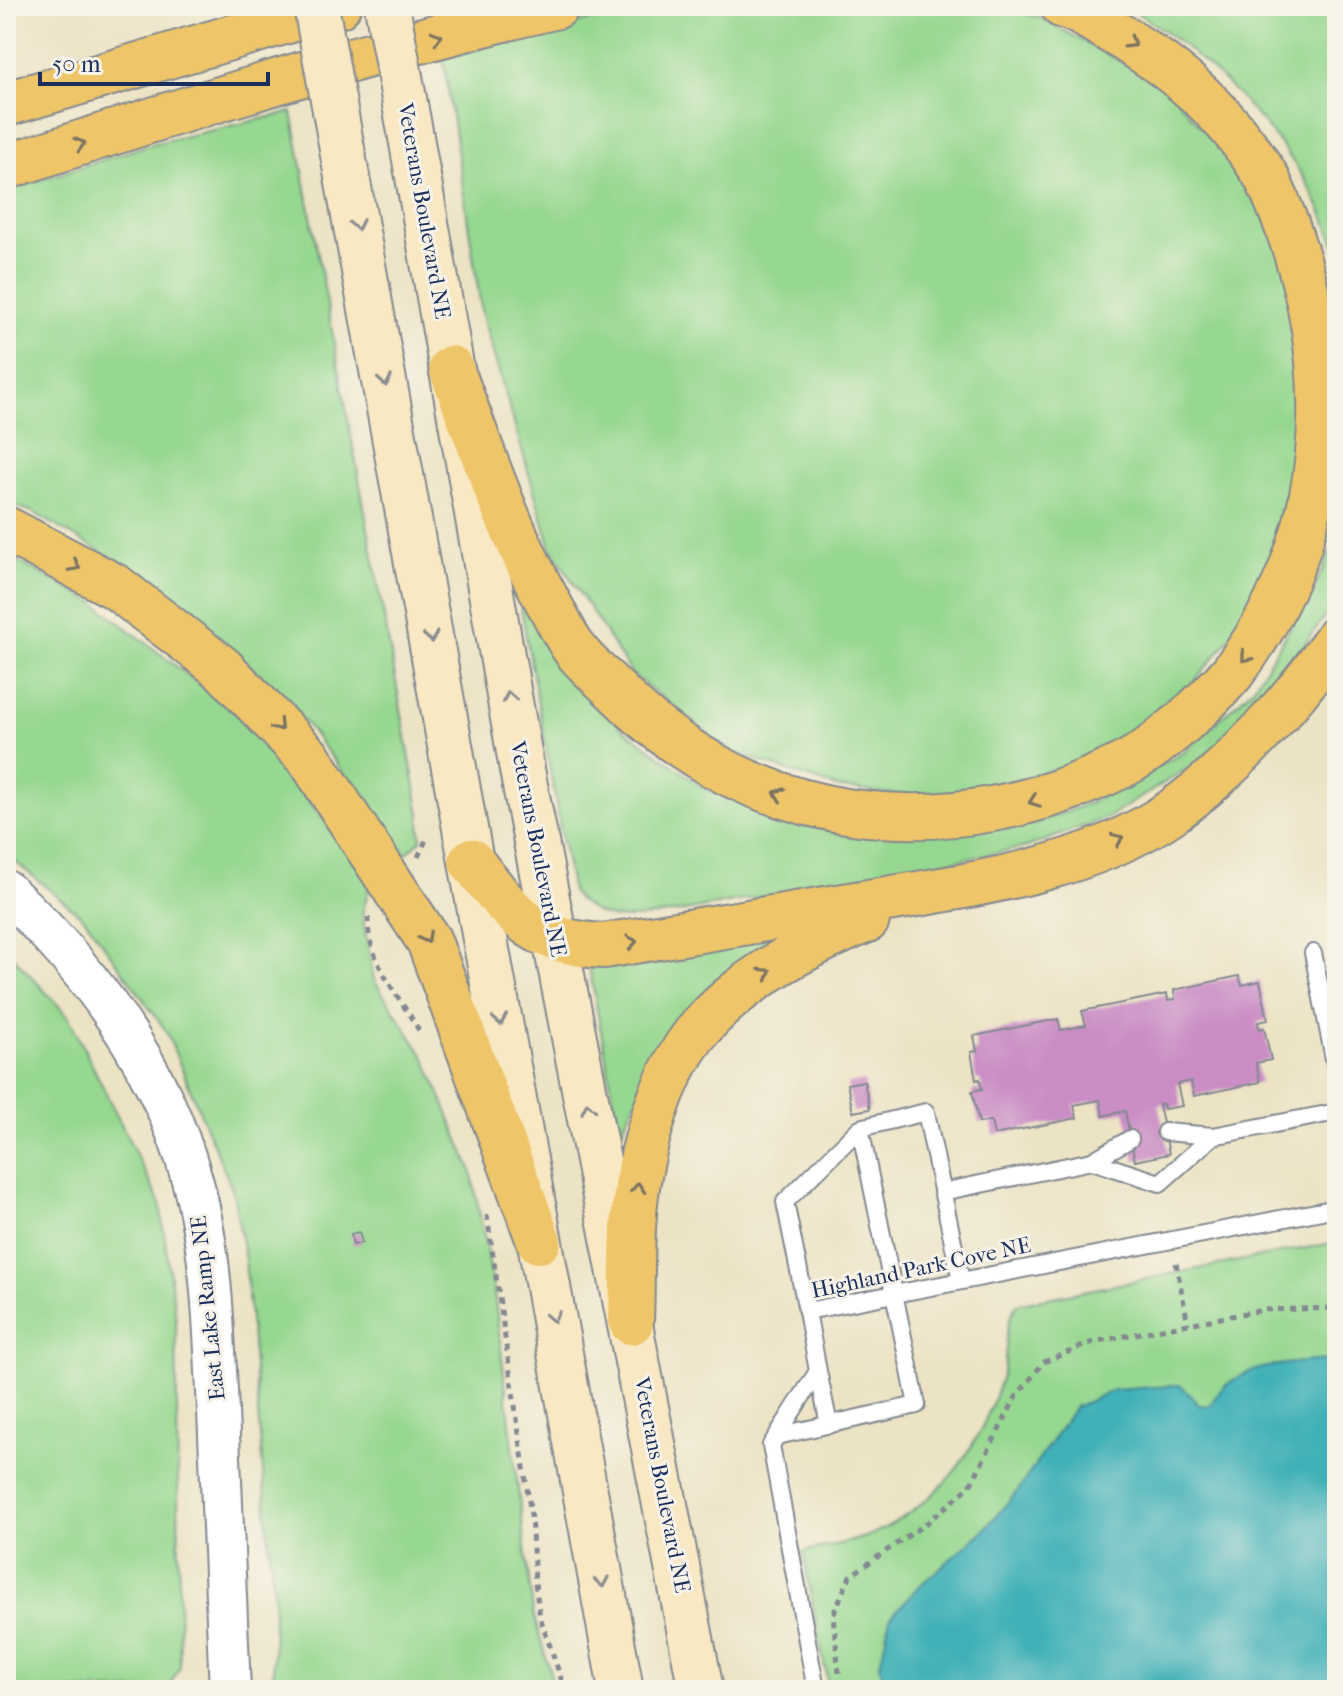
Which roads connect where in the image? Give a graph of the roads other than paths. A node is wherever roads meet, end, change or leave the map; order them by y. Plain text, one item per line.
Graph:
1 (316, 6) edge
2 (338, 6) edge
3 (387, 6) edge
4 (557, 6) edge
5 (1063, 6) edge
6 (6, 104) edge
7 (6, 167) edge
8 (451, 368) junction
9 (6, 529) edge
10 (1337, 638) edge
11 (471, 861) junction
12 (964, 886) junction
13 (6, 891) edge
14 (555, 939) junction
15 (1313, 953) dead end
16 (1337, 1074) edge
17 (1337, 1112) edge
18 (860, 1128) junction
19 (1165, 1132) dead end
20 (1213, 1136) junction
21 (1130, 1139) dead end
22 (1092, 1161) junction
23 (942, 1192) junction
24 (1337, 1208) edge
25 (539, 1241) junction
26 (961, 1281) junction
27 (894, 1294) junction
28 (807, 1311) junction
29 (631, 1322) junction
30 (818, 1371) junction
31 (829, 1425) junction
32 (777, 1436) junction
33 (230, 1690) edge
34 (621, 1690) edge
35 (701, 1690) edge
36 (816, 1690) edge

1 -> 11 main road, bridge
2 - 6 highway
3 - 8 main road, Veterans Boulevard NE, bridge
7 -> 4 highway
5 -> 8 highway
14 -> 8 main road, Veterans Boulevard NE
9 -> 25 highway
12 -> 10 highway
11 - 14 highway
11 -> 25 main road
14 -> 12 highway
29 -> 12 highway
13 - 33 street, East Lake Ramp NE
29 -> 14 main road, Veterans Boulevard NE
15 - 16 lane
17 - 20 lane
18 - 23 lane
18 - 27 lane
18 - 28 lane
19 - 20 lane
20 - 22 lane
21 - 22 lane
22 - 23 lane
23 - 26 lane
24 - 26 lane, Highland Park Cove NE
25 -> 34 main road
26 - 27 lane, Highland Park Cove NE
27 - 28 lane, Highland Park Cove NE
27 - 31 lane
28 - 30 lane, Highland Park Cove NE
29 - 35 main road, Veterans Boulevard NE
30 - 31 lane, Highland Park Cove NE
30 - 32 lane
31 - 32 lane
32 - 36 lane

